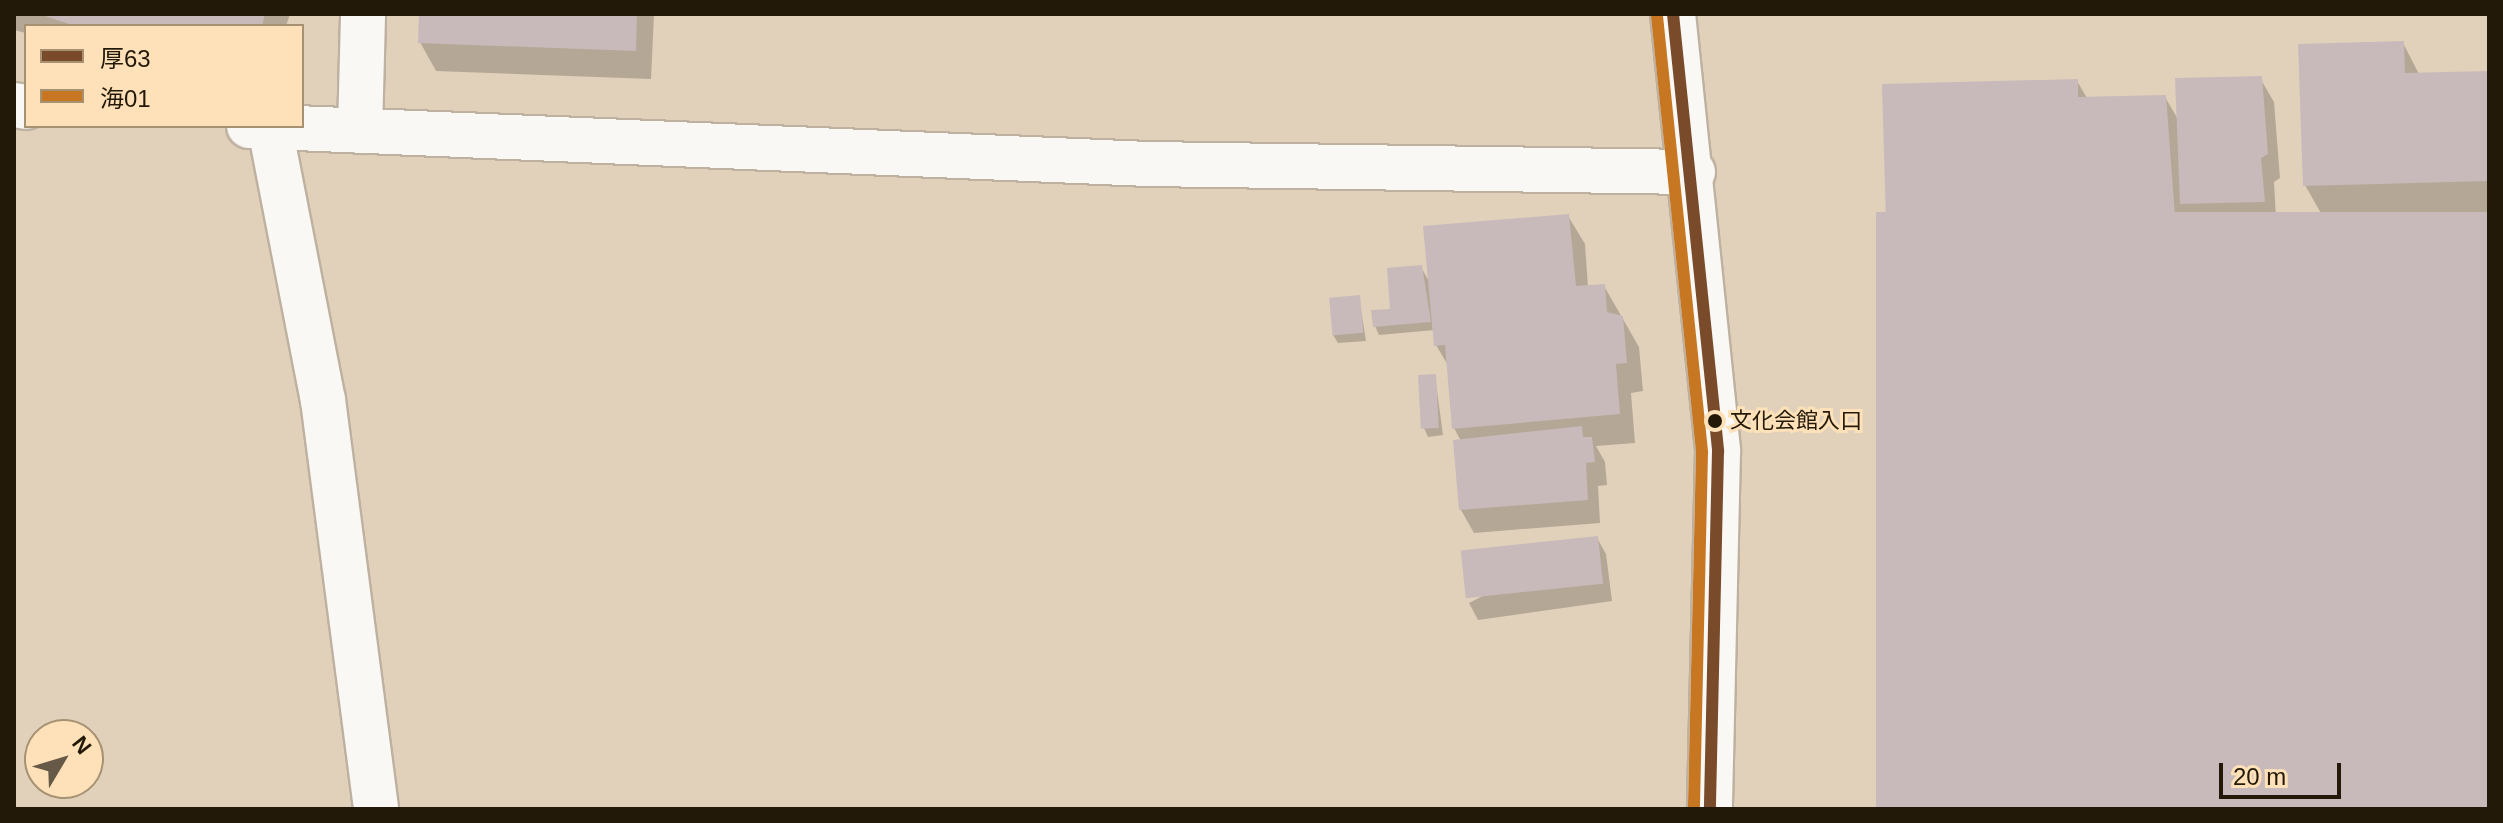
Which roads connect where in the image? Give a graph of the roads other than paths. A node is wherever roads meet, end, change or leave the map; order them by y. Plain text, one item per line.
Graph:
1 (363, 14) edge
2 (1673, 14) edge
3 (259, 128) edge
4 (284, 128) edge
5 (360, 131) junction
6 (1693, 172) junction
7 (1708, 764) junction
8 (376, 809) edge
9 (1697, 809) edge
10 (1710, 809) edge

1 - 5 street
2 - 6 street
3 - 8 street
4 - 5 street
5 - 6 street
6 - 7 street
7 - 9 street
7 - 10 street

